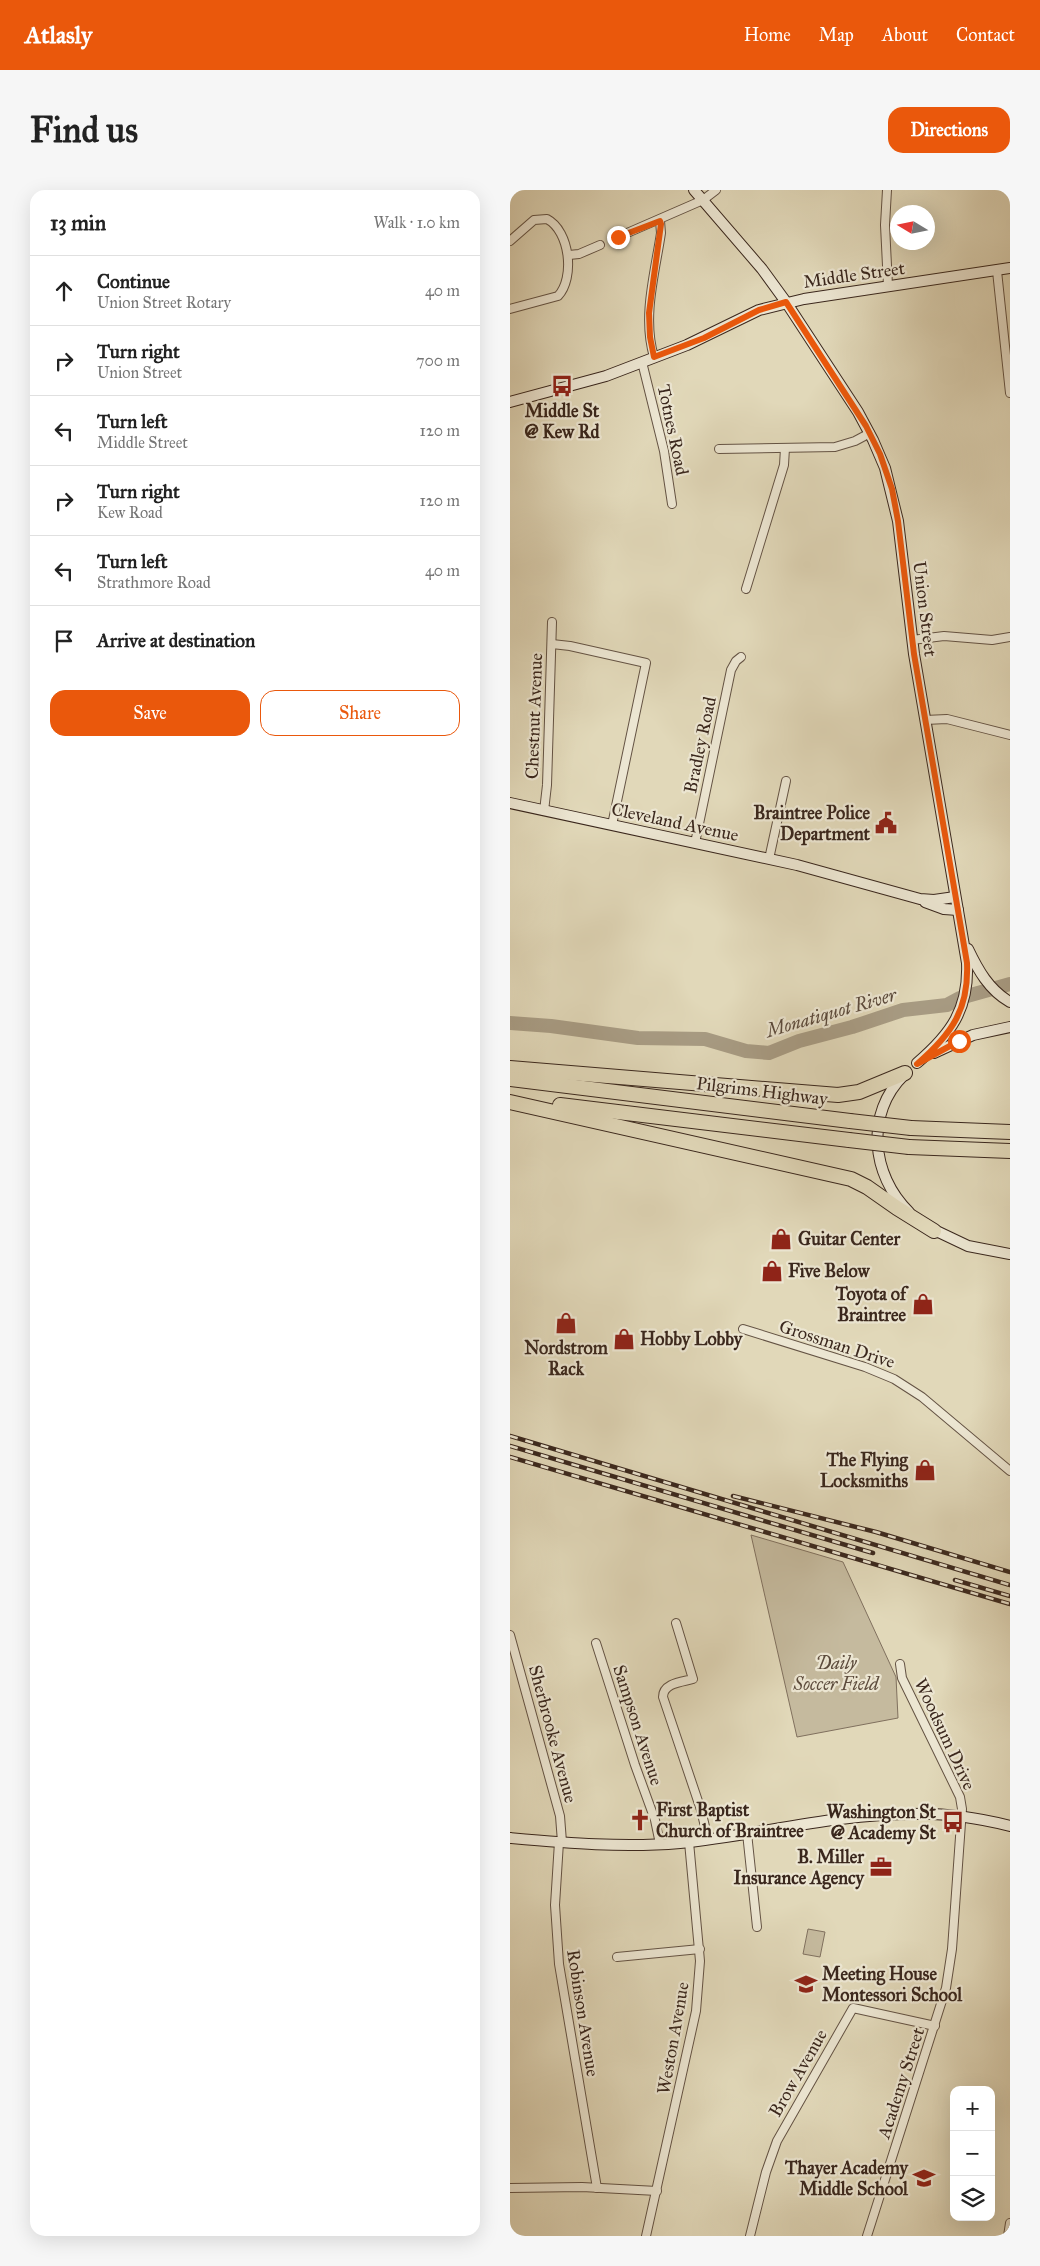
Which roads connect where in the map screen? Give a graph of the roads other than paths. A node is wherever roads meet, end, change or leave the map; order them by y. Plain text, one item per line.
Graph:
1 (694, 190) edge
2 (716, 190) edge
3 (887, 190) edge
4 (703, 200) junction
5 (660, 221) junction
6 (618, 237) dead end
7 (510, 241) edge
8 (600, 245) dead end
9 (569, 255) junction
10 (1010, 268) edge
11 (997, 271) junction
12 (888, 286) junction
13 (786, 302) junction
14 (510, 309) edge
15 (654, 357) junction
16 (642, 362) junction
17 (1010, 384) edge
18 (1010, 393) edge
19 (510, 402) edge
20 (870, 433) junction
21 (785, 448) junction
22 (719, 449) dead end
23 (672, 504) dead end
24 (746, 589) dead end
25 (552, 622) dead end
26 (1010, 637) edge
27 (912, 640) junction
28 (552, 644) junction
29 (741, 657) dead end
30 (925, 720) junction
31 (1010, 735) edge
32 (786, 781) dead end
33 (510, 803) edge
34 (544, 810) junction
35 (612, 825) junction
36 (695, 843) junction
37 (769, 859) junction
38 (955, 897) junction
39 (920, 899) junction
40 (958, 910) junction
41 (964, 941) junction
42 (1009, 1002) edge
43 (1010, 1026) edge
44 (917, 1064) junction
45 (510, 1068) edge
46 (905, 1073) junction
47 (510, 1079) edge
48 (510, 1100) edge
49 (1010, 1132) edge
50 (1010, 1151) edge
51 (934, 1230) junction
52 (984, 1251) junction
53 (1010, 1254) edge
54 (1010, 1259) edge
55 (743, 1329) dead end
56 (1010, 1470) edge
57 (676, 1623) dead end
58 (510, 1635) edge
59 (596, 1643) dead end
60 (900, 1664) dead end
61 (961, 1817) junction
62 (1010, 1826) edge
63 (747, 1834) junction
64 (510, 1838) edge
65 (708, 1839) junction
66 (561, 1842) junction
67 (689, 1842) junction
68 (660, 1844) junction
69 (756, 1927) dead end
70 (700, 1949) junction
71 (617, 1957) dead end
72 (935, 2026) junction
73 (510, 2188) edge
74 (597, 2188) junction
75 (657, 2191) junction
76 (1010, 2223) edge
77 (646, 2236) edge
78 (750, 2236) edge
79 (867, 2236) edge
80 (1008, 2236) edge

1 - 4 main road, Union Street
2 - 4 street
3 - 12 street
4 - 5 street
4 - 13 main road, Union Street
5 - 6 street
5 - 15 street
7 - 9 street
8 - 9 street
9 - 14 street
10 - 11 main road, Middle Street
11 - 12 main road, Middle Street
11 - 17 street
12 - 13 main road, Middle Street
13 - 15 main road, Middle Street
13 - 20 main road, Union Street
15 - 16 main road, Middle Street
16 - 19 main road, Middle Street
16 - 23 street, Totnes Road
17 - 18 street
20 - 21 street
20 - 27 main road, Union Street
21 - 22 street
21 - 24 street
25 - 28 street, Chestnut Avenue
26 - 27 street
27 - 30 main road, Union Street
28 - 34 street, Chestnut Avenue
28 - 35 street
29 - 36 street, Bradley Road
30 - 31 street
30 - 38 main road, Union Street
32 - 37 street
33 - 34 main road, Cleveland Avenue
34 - 35 main road, Cleveland Avenue
35 - 36 main road, Cleveland Avenue
36 - 37 main road, Cleveland Avenue
37 - 39 main road, Cleveland Avenue
38 - 39 main road, Cleveland Avenue
38 - 40 main road, Union Street
39 - 40 main road, Cleveland Avenue
40 - 41 main road, Union Street
41 - 42 main road, Union Street
41 - 44 main road, Union Street
43 - 44 main road
44 - 46 main road
45 - 46 highway
46 - 51 main road
47 - 49 highway, Pilgrims Highway, bridge
48 - 50 highway, bridge
48 - 51 highway
51 - 52 main road
52 - 53 main road
52 - 54 main road
55 - 56 street, Grossman Drive
57 - 65 street
58 - 66 street, Sherbrooke Avenue
59 - 68 street, Sampson Avenue
60 - 61 street, Woodsum Drive
61 - 62 main road
61 - 63 main road
61 - 72 street, Academy Street
63 - 65 main road
63 - 69 street
64 - 66 main road
65 - 67 main road
66 - 68 main road
66 - 74 street, Robinson Avenue
67 - 68 main road
67 - 70 street, Weston Avenue
70 - 71 street
70 - 75 street, Weston Avenue
72 - 78 street, Brow Avenue
72 - 79 street, Academy Street
73 - 74 street
74 - 75 street
75 - 77 street, Weston Avenue
76 - 80 street

